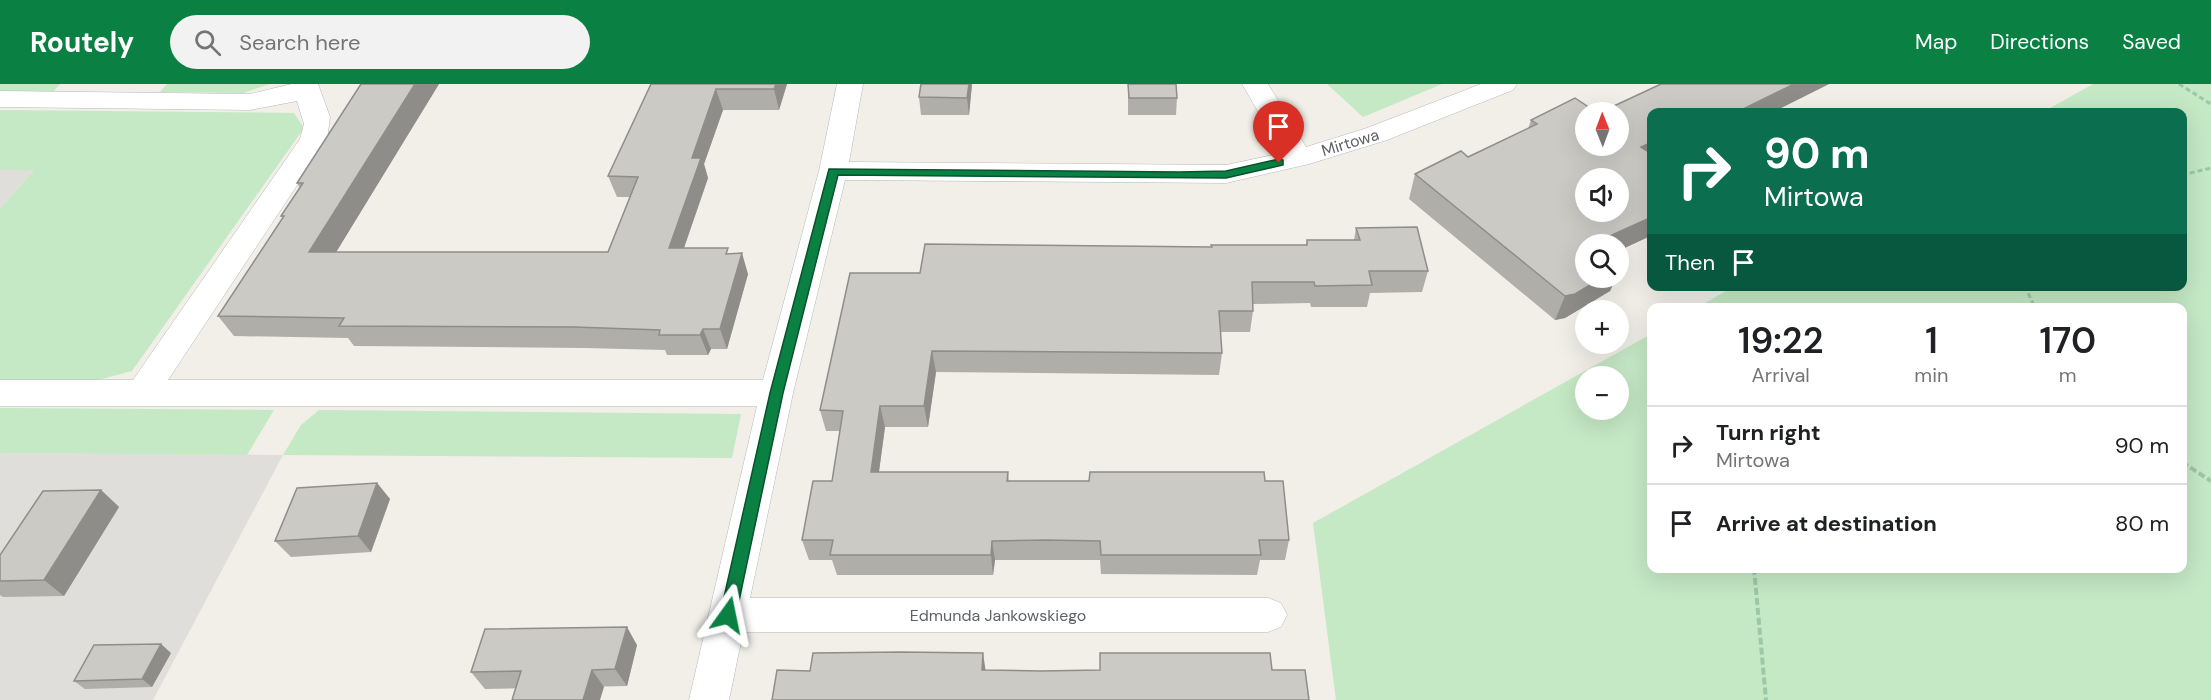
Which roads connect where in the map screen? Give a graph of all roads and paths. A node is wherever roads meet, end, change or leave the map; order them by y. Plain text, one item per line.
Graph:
1 (850, 84) edge
2 (1255, 84) edge
3 (1504, 84) edge
4 (2179, 84) edge
5 (306, 87) edge
6 (0, 99) edge
7 (2210, 104) edge
8 (1299, 158) junction
9 (2211, 168) edge
10 (833, 171) junction
11 (2187, 174) edge
12 (143, 391) junction
13 (0, 393) edge
14 (776, 393) junction
15 (2187, 465) edge
16 (2211, 481) edge
17 (1754, 573) edge
18 (728, 615) junction
19 (1268, 615) dead end
20 (709, 700) edge
21 (1766, 700) edge

1 - 10 street
2 - 8 street
3 - 8 street, Mirtowa
4 - 7 path
5 - 6 street
5 - 12 street
8 - 10 street, Mirtowa
9 - 11 path
10 - 14 street
12 - 13 street
12 - 14 street
14 - 18 street
15 - 16 path
17 - 21 path
18 - 19 street, Edmunda Jankowskiego
18 - 20 street

